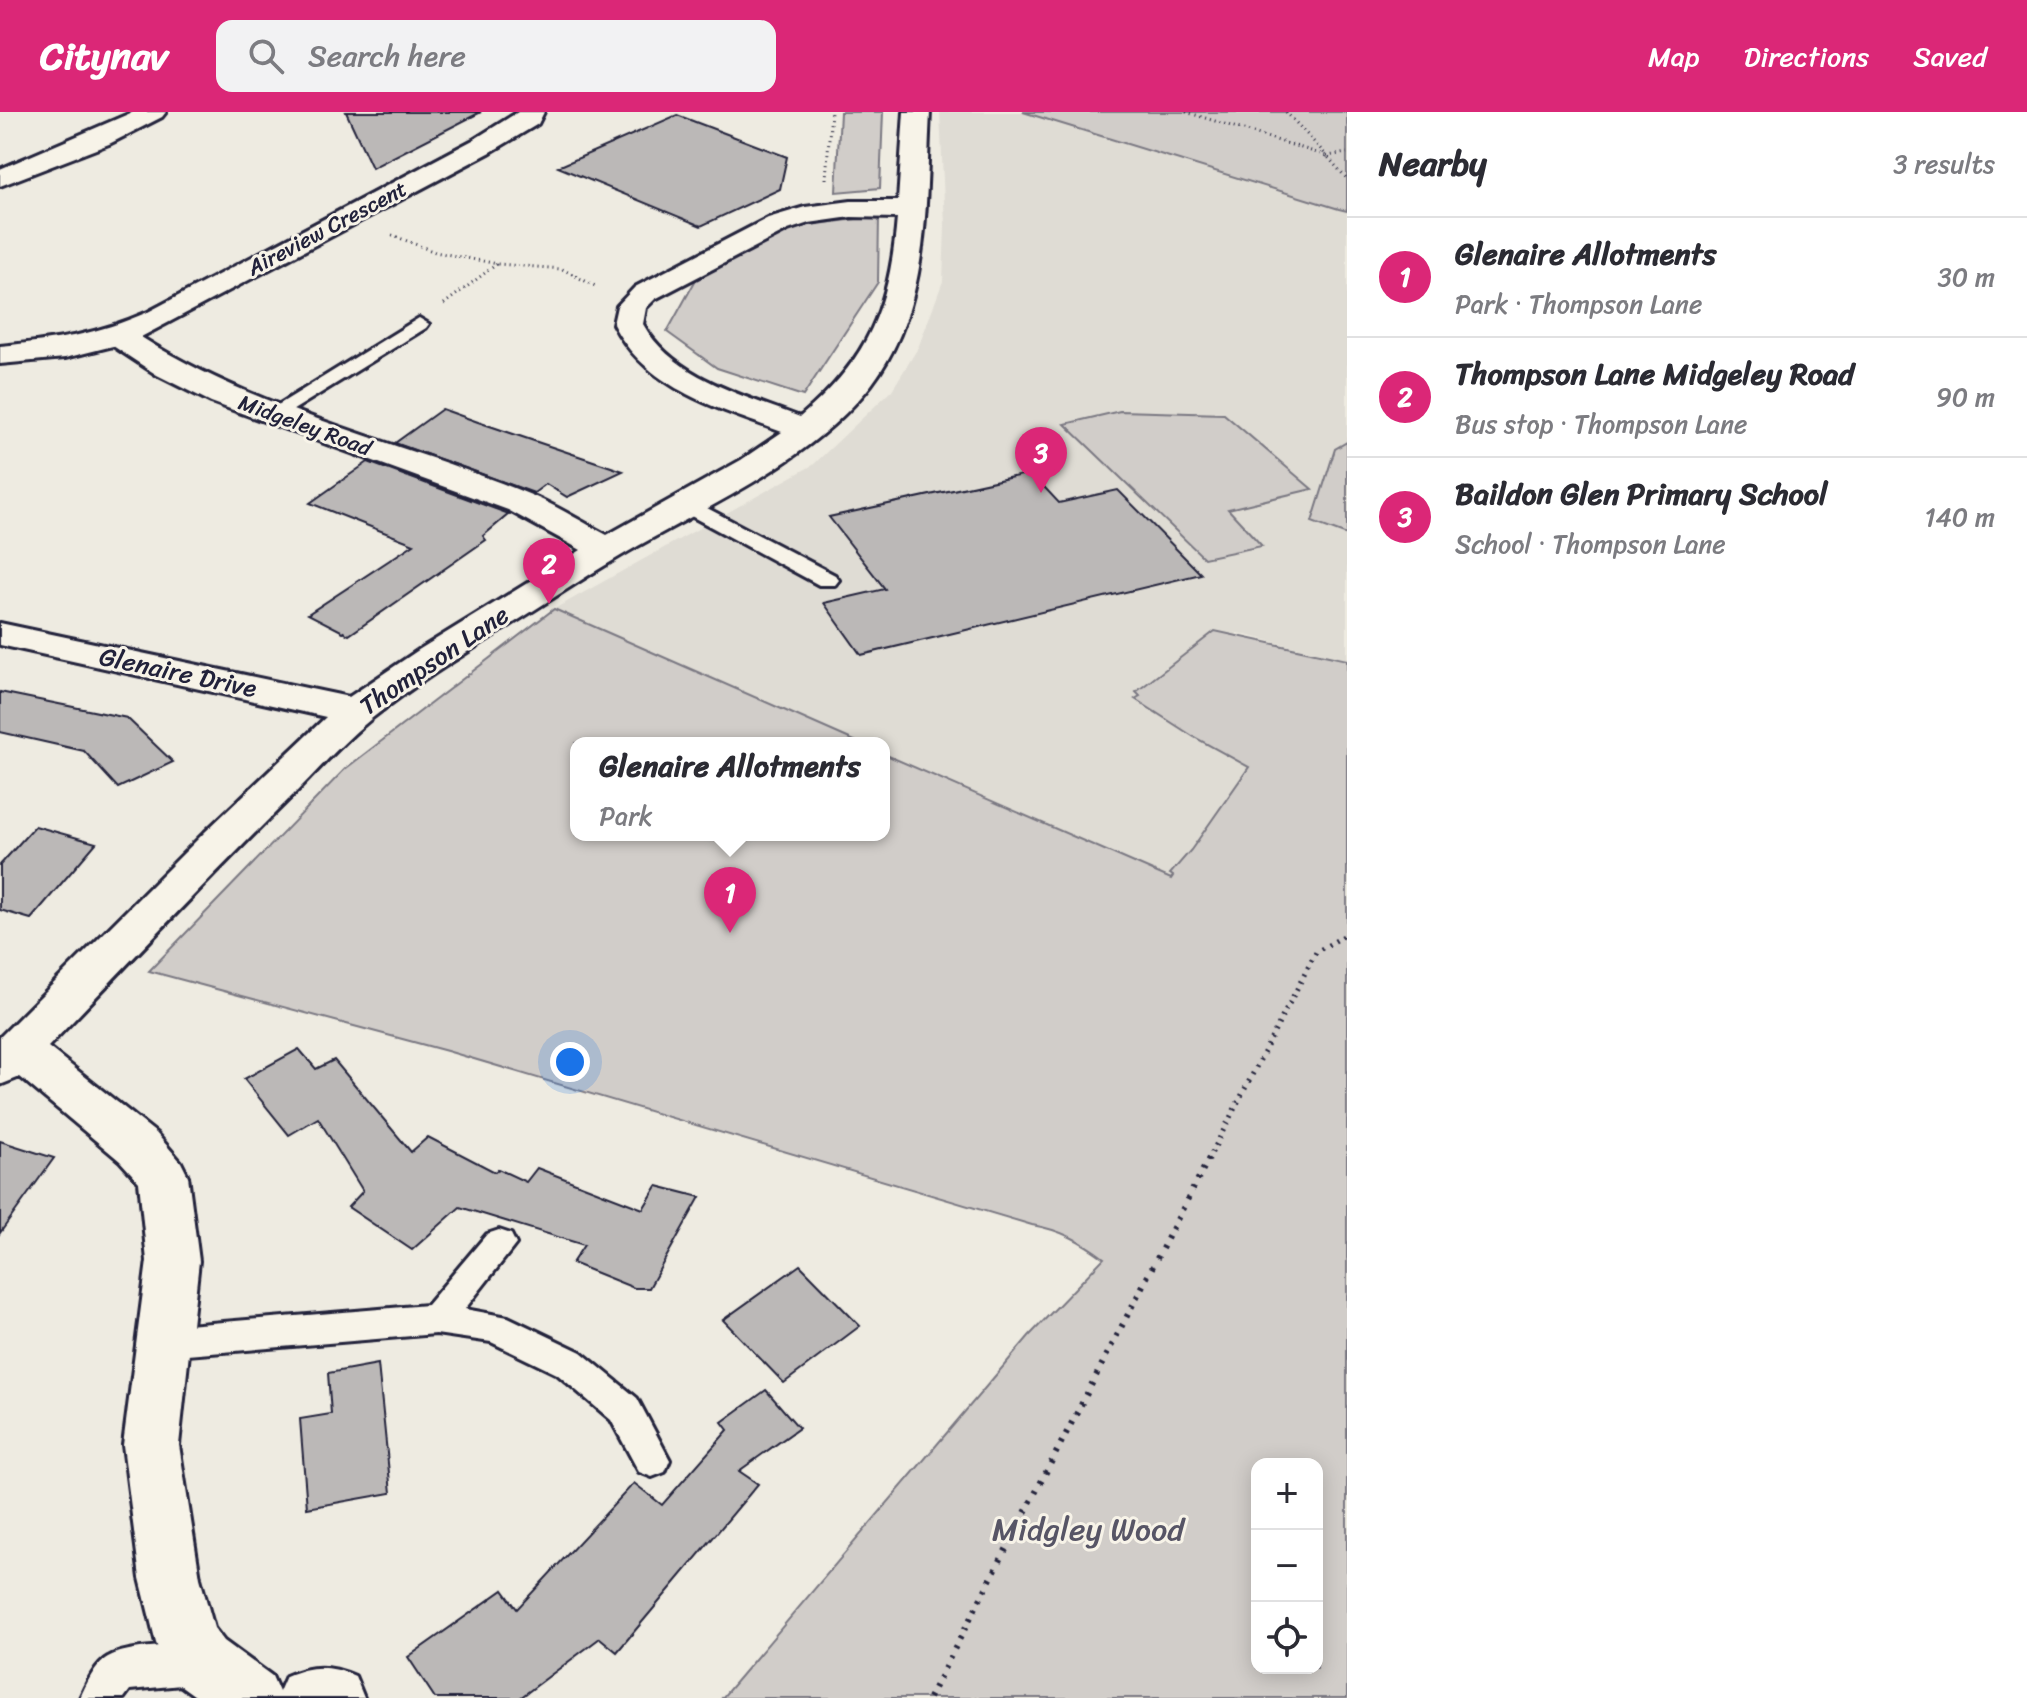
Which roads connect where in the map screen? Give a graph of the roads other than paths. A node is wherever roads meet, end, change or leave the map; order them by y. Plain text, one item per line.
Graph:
1 (153, 112) edge
2 (531, 112) edge
3 (917, 112) edge
4 (0, 178) edge
5 (911, 210) junction
6 (419, 324) road end
7 (118, 336) junction
8 (0, 355) edge
9 (275, 413) junction
10 (805, 430) junction
11 (686, 504) junction
12 (607, 549) junction
13 (827, 580) dead end
14 (0, 634) edge
15 (356, 711) junction
16 (9, 1058) edge
17 (499, 1244) dead end
18 (436, 1319) junction
19 (163, 1342) junction
20 (652, 1460) dead end
21 (202, 1663) junction
22 (100, 1698) edge
23 (250, 1698) edge
24 (308, 1698) edge
25 (333, 1698) edge

1 - 4 street
2 - 7 street, Aireview Crescent
3 - 5 street, Thompson Lane
5 - 10 street, Thompson Lane
5 - 10 street
6 - 9 lane
7 - 8 street
7 - 9 street, Midgeley Road
9 - 12 street, Midgeley Road
10 - 11 street, Thompson Lane
11 - 12 street, Thompson Lane
11 - 13 lane
12 - 15 street, Thompson Lane
14 - 15 street, Glenaire Drive
15 - 16 street, Thompson Lane
16 - 19 street
17 - 18 lane
18 - 19 lane
18 - 20 lane
19 - 21 street
21 - 22 lane
21 - 23 street
24 - 25 street

